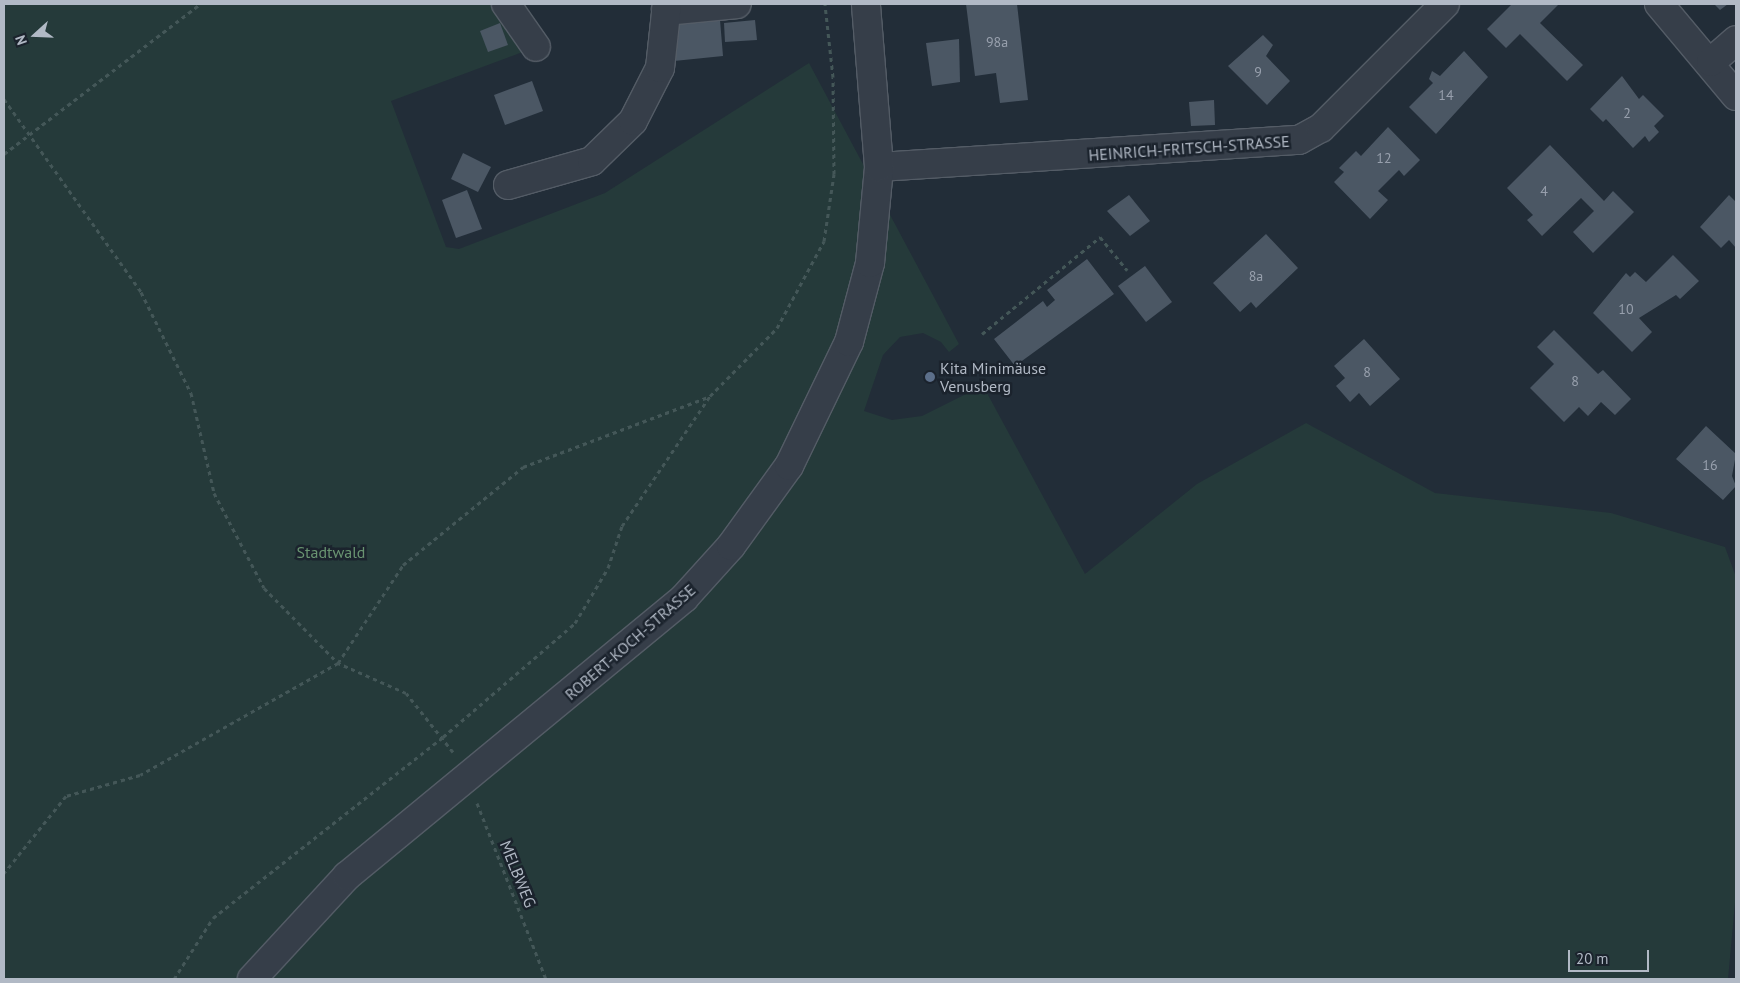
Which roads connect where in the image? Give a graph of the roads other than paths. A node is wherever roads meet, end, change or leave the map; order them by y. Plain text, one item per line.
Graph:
1 (506, 4) edge
2 (737, 4) edge
3 (866, 4) edge
4 (1445, 4) edge
5 (1659, 4) edge
6 (667, 7) edge
7 (1736, 40) edge
8 (536, 47) dead end
9 (1711, 62) junction
10 (1736, 96) edge
11 (879, 166) junction
12 (508, 185) dead end
13 (252, 979) edge

1 - 8 street
2 - 6 street
3 - 11 street, ROBERT-KOCH-STRASSE
4 - 11 street, HEINRICH-FRITSCH-STRASSE
5 - 9 street
6 - 12 street
7 - 9 street
9 - 10 street
11 - 13 street, ROBERT-KOCH-STRASSE

